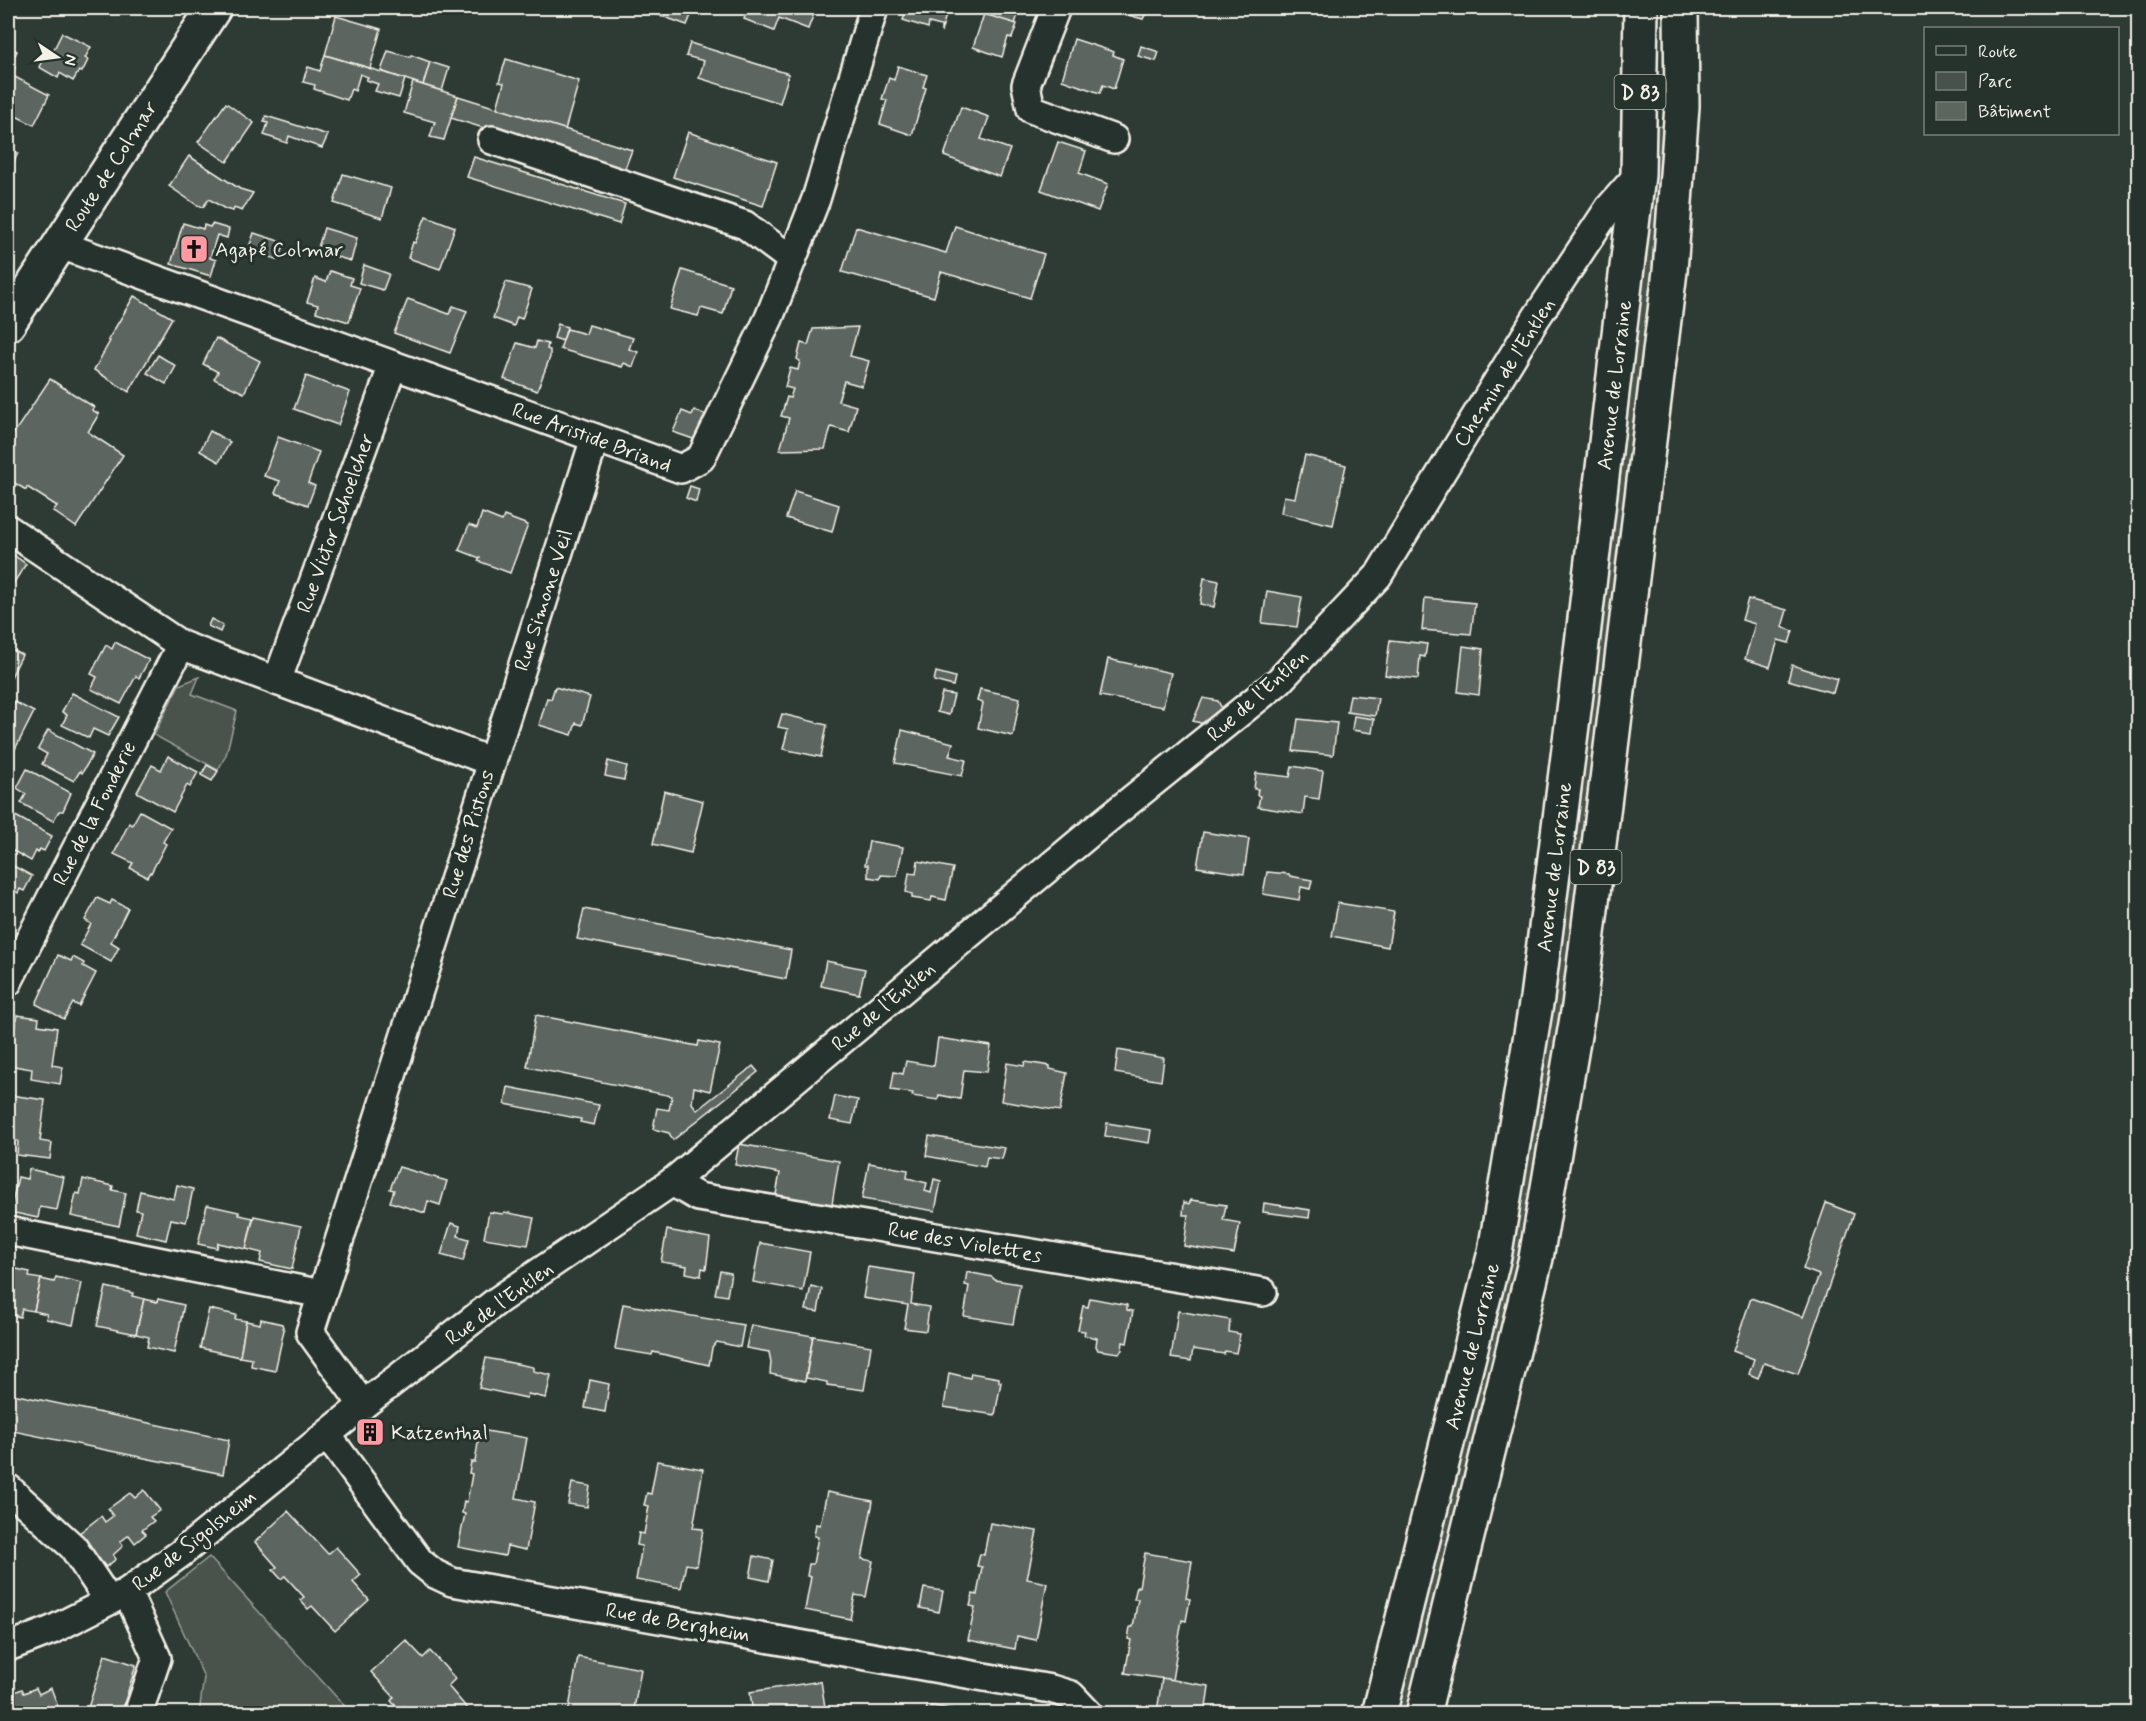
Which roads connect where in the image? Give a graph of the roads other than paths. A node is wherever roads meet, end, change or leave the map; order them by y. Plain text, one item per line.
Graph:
1 (214, 8) edge
2 (874, 8) edge
3 (1056, 8) edge
4 (1641, 8) edge
5 (1682, 8) edge
6 (1114, 139) dead end
7 (492, 140) dead end
8 (1638, 175) junction
9 (61, 245) junction
10 (792, 260) junction
11 (8, 324) edge
12 (393, 365) junction
13 (595, 438) junction
14 (8, 529) edge
15 (1378, 576) joint
16 (181, 645) junction
17 (277, 681) junction
18 (492, 762) junction
19 (8, 982) edge
20 (672, 1182) junction
21 (8, 1231) edge
22 (1263, 1292) dead end
23 (322, 1294) junction
24 (363, 1405) junction
25 (327, 1435) junction
26 (8, 1488) edge
27 (118, 1597) junction
28 (8, 1647) edge
29 (138, 1713) edge
30 (1089, 1713) edge
31 (1379, 1713) edge
32 (1423, 1713) edge

1 - 9 main road, Route de Colmar
2 - 10 street, Rue Aristide Briand
3 - 6 street
4 - 8 main road, Avenue de Lorraine / D 83
5 - 32 main road, Avenue de Lorraine / D 83
7 - 10 street
8 - 15 street, Chemin de l'Entlen
8 - 31 main road, Avenue de Lorraine / D 83
9 - 11 main road, Route de Colmar
9 - 12 street, Rue Aristide Briand
10 - 13 street, Rue Aristide Briand
12 - 13 street, Rue Aristide Briand
12 - 17 street, Rue Victor Schoelcher
13 - 18 street, Rue Simone Veil
14 - 16 street, Rue des Pistons
15 - 20 street, Rue de l'Entlen
16 - 17 street, Rue des Pistons
16 - 19 street, Rue de la Fonderie
17 - 18 street, Rue des Pistons
18 - 23 street, Rue des Pistons
20 - 22 street, Rue des Violettes
20 - 24 street, Rue de l'Entlen
21 - 23 street
23 - 24 street, Rue des Pistons
24 - 25 street, Rue de Sigolsheim
25 - 27 street, Rue de Sigolsheim
25 - 30 street, Rue de Bergheim
26 - 27 street
27 - 28 street, Rue de Sigolsheim
27 - 29 street

